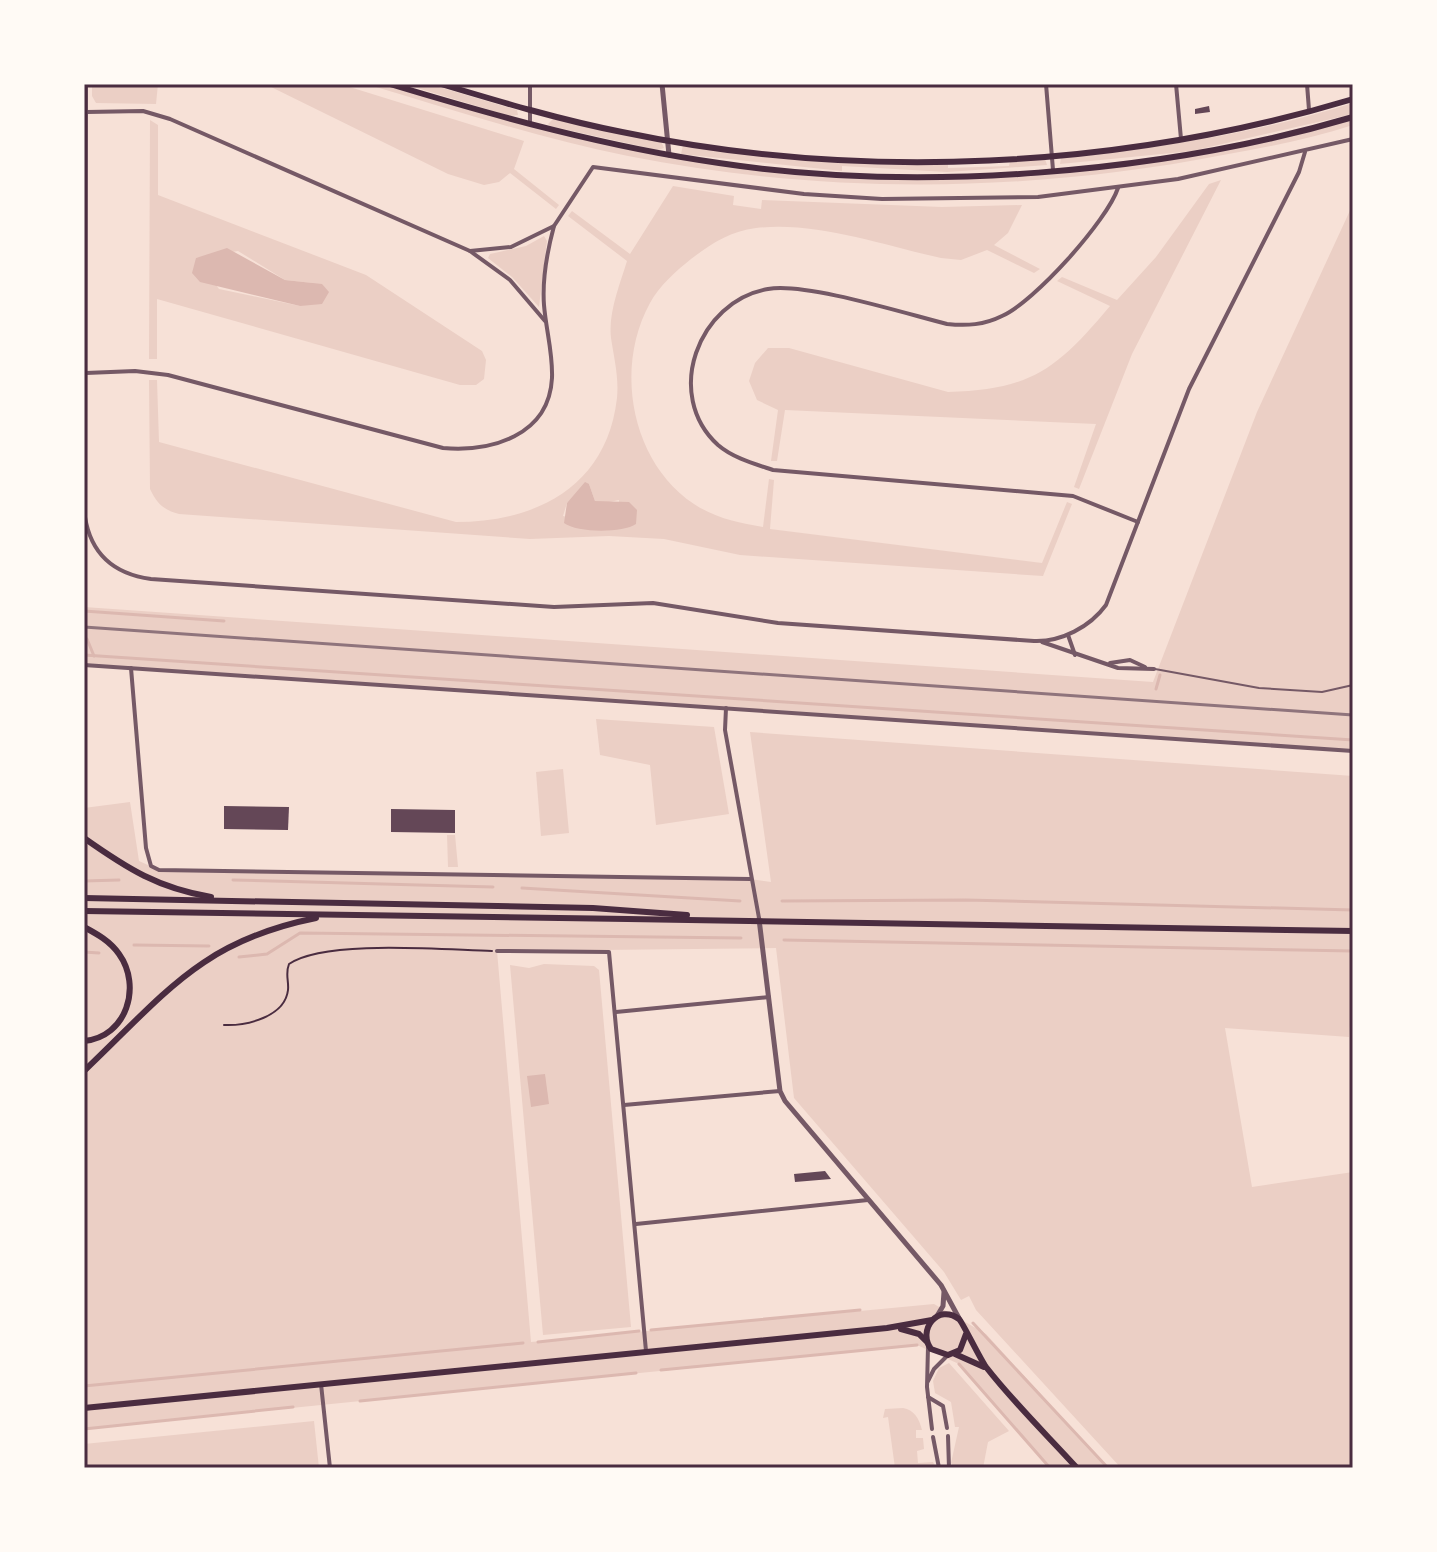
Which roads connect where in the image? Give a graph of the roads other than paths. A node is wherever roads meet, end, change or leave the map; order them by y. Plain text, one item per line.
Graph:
1 (86, 84) edge
2 (390, 84) edge
3 (441, 84) edge
4 (530, 84) edge
5 (662, 84) edge
6 (1046, 84) edge
7 (1176, 84) edge
8 (1307, 84) edge
9 (1353, 99) edge
10 (530, 110) junction
11 (86, 112) junction
12 (1309, 113) junction
13 (1353, 117) edge
14 (530, 125) junction
15 (1181, 139) junction
16 (1353, 139) edge
17 (667, 140) junction
18 (1305, 152) junction
19 (669, 155) junction
20 (1052, 155) junction
21 (1053, 170) junction
22 (1118, 188) junction
23 (554, 226) junction
24 (470, 251) junction
25 (546, 323) junction
26 (86, 373) edge
27 (1138, 522) junction
28 (1068, 635) junction
29 (1040, 642) junction
30 (1075, 655) junction
31 (1110, 663) junction
32 (84, 665) edge
33 (131, 668) junction
34 (1146, 668) junction
35 (1154, 669) joint
36 (1353, 685) edge
37 (726, 708) junction
38 (1353, 751) edge
39 (84, 838) edge
40 (750, 879) junction
41 (84, 898) edge
42 (231, 901) junction
43 (84, 911) edge
44 (328, 916) junction
45 (722, 918) junction
46 (759, 918) junction
47 (84, 927) edge
48 (1353, 931) edge
49 (497, 951) road end
50 (769, 997) junction
51 (615, 1012) junction
52 (84, 1041) edge
53 (84, 1071) edge
54 (780, 1091) junction
55 (624, 1105) junction
56 (868, 1200) junction
57 (635, 1224) junction
58 (943, 1287) junction
59 (934, 1318) junction
60 (962, 1322) junction
61 (887, 1328) junction
62 (966, 1334) junction
63 (927, 1343) junction
64 (646, 1352) junction
65 (951, 1355) junction
66 (990, 1372) junction
67 (321, 1384) junction
68 (927, 1387) junction
69 (928, 1397) junction
70 (84, 1408) edge
71 (947, 1428) dead end
72 (932, 1429) dead end
73 (948, 1436) dead end
74 (933, 1437) dead end
75 (948, 1447) junction
76 (936, 1448) junction
77 (330, 1468) edge
78 (939, 1468) edge
79 (949, 1468) edge
80 (1077, 1468) edge

1 - 11 street
2 - 14 main road
3 - 10 main road
4 - 10 street
5 - 17 street
6 - 20 street
7 - 15 street
8 - 12 street
9 - 12 main road
10 - 14 street
10 - 17 main road
11 - 24 street
11 - 26 street
12 - 15 main road
13 - 21 main road
14 - 19 main road
15 - 20 main road
16 - 18 street
17 - 19 street
17 - 20 main road
18 - 22 street
18 - 27 street
19 - 21 main road
20 - 21 street
22 - 23 street
22 - 27 street
23 - 24 street
23 - 25 street
24 - 25 street
25 - 26 street
26 - 29 street
27 - 28 street
28 - 29 street
28 - 30 street
29 - 30 street
30 - 31 street
31 - 34 street
31 - 34 street
32 - 33 street
33 - 37 street
33 - 40 street
34 - 35 street
35 - 36 lane
37 - 38 street
37 - 40 street
39 - 42 main road
40 - 46 street
41 - 42 main road
42 - 45 main road
43 - 44 main road
44 - 45 main road
44 - 53 main road
45 - 46 main road
46 - 48 main road
46 - 50 street
47 - 52 main road
49 - 51 street
50 - 51 street
50 - 54 street
51 - 55 street
54 - 55 street
54 - 56 street
55 - 57 street
56 - 57 street
56 - 58 street
57 - 64 street
58 - 59 street
58 - 60 street
59 - 60 main road
59 - 61 main road
59 - 63 main road
60 - 62 main road
61 - 63 main road
61 - 64 main road
62 - 65 main road
62 - 66 main road
63 - 65 main road
63 - 68 street
64 - 67 main road
65 - 66 main road
65 - 68 street
66 - 80 main road
67 - 70 main road
67 - 77 street
68 - 69 street
69 - 71 street
69 - 72 street
73 - 75 street
74 - 76 street
75 - 76 street
75 - 79 street
76 - 78 street

